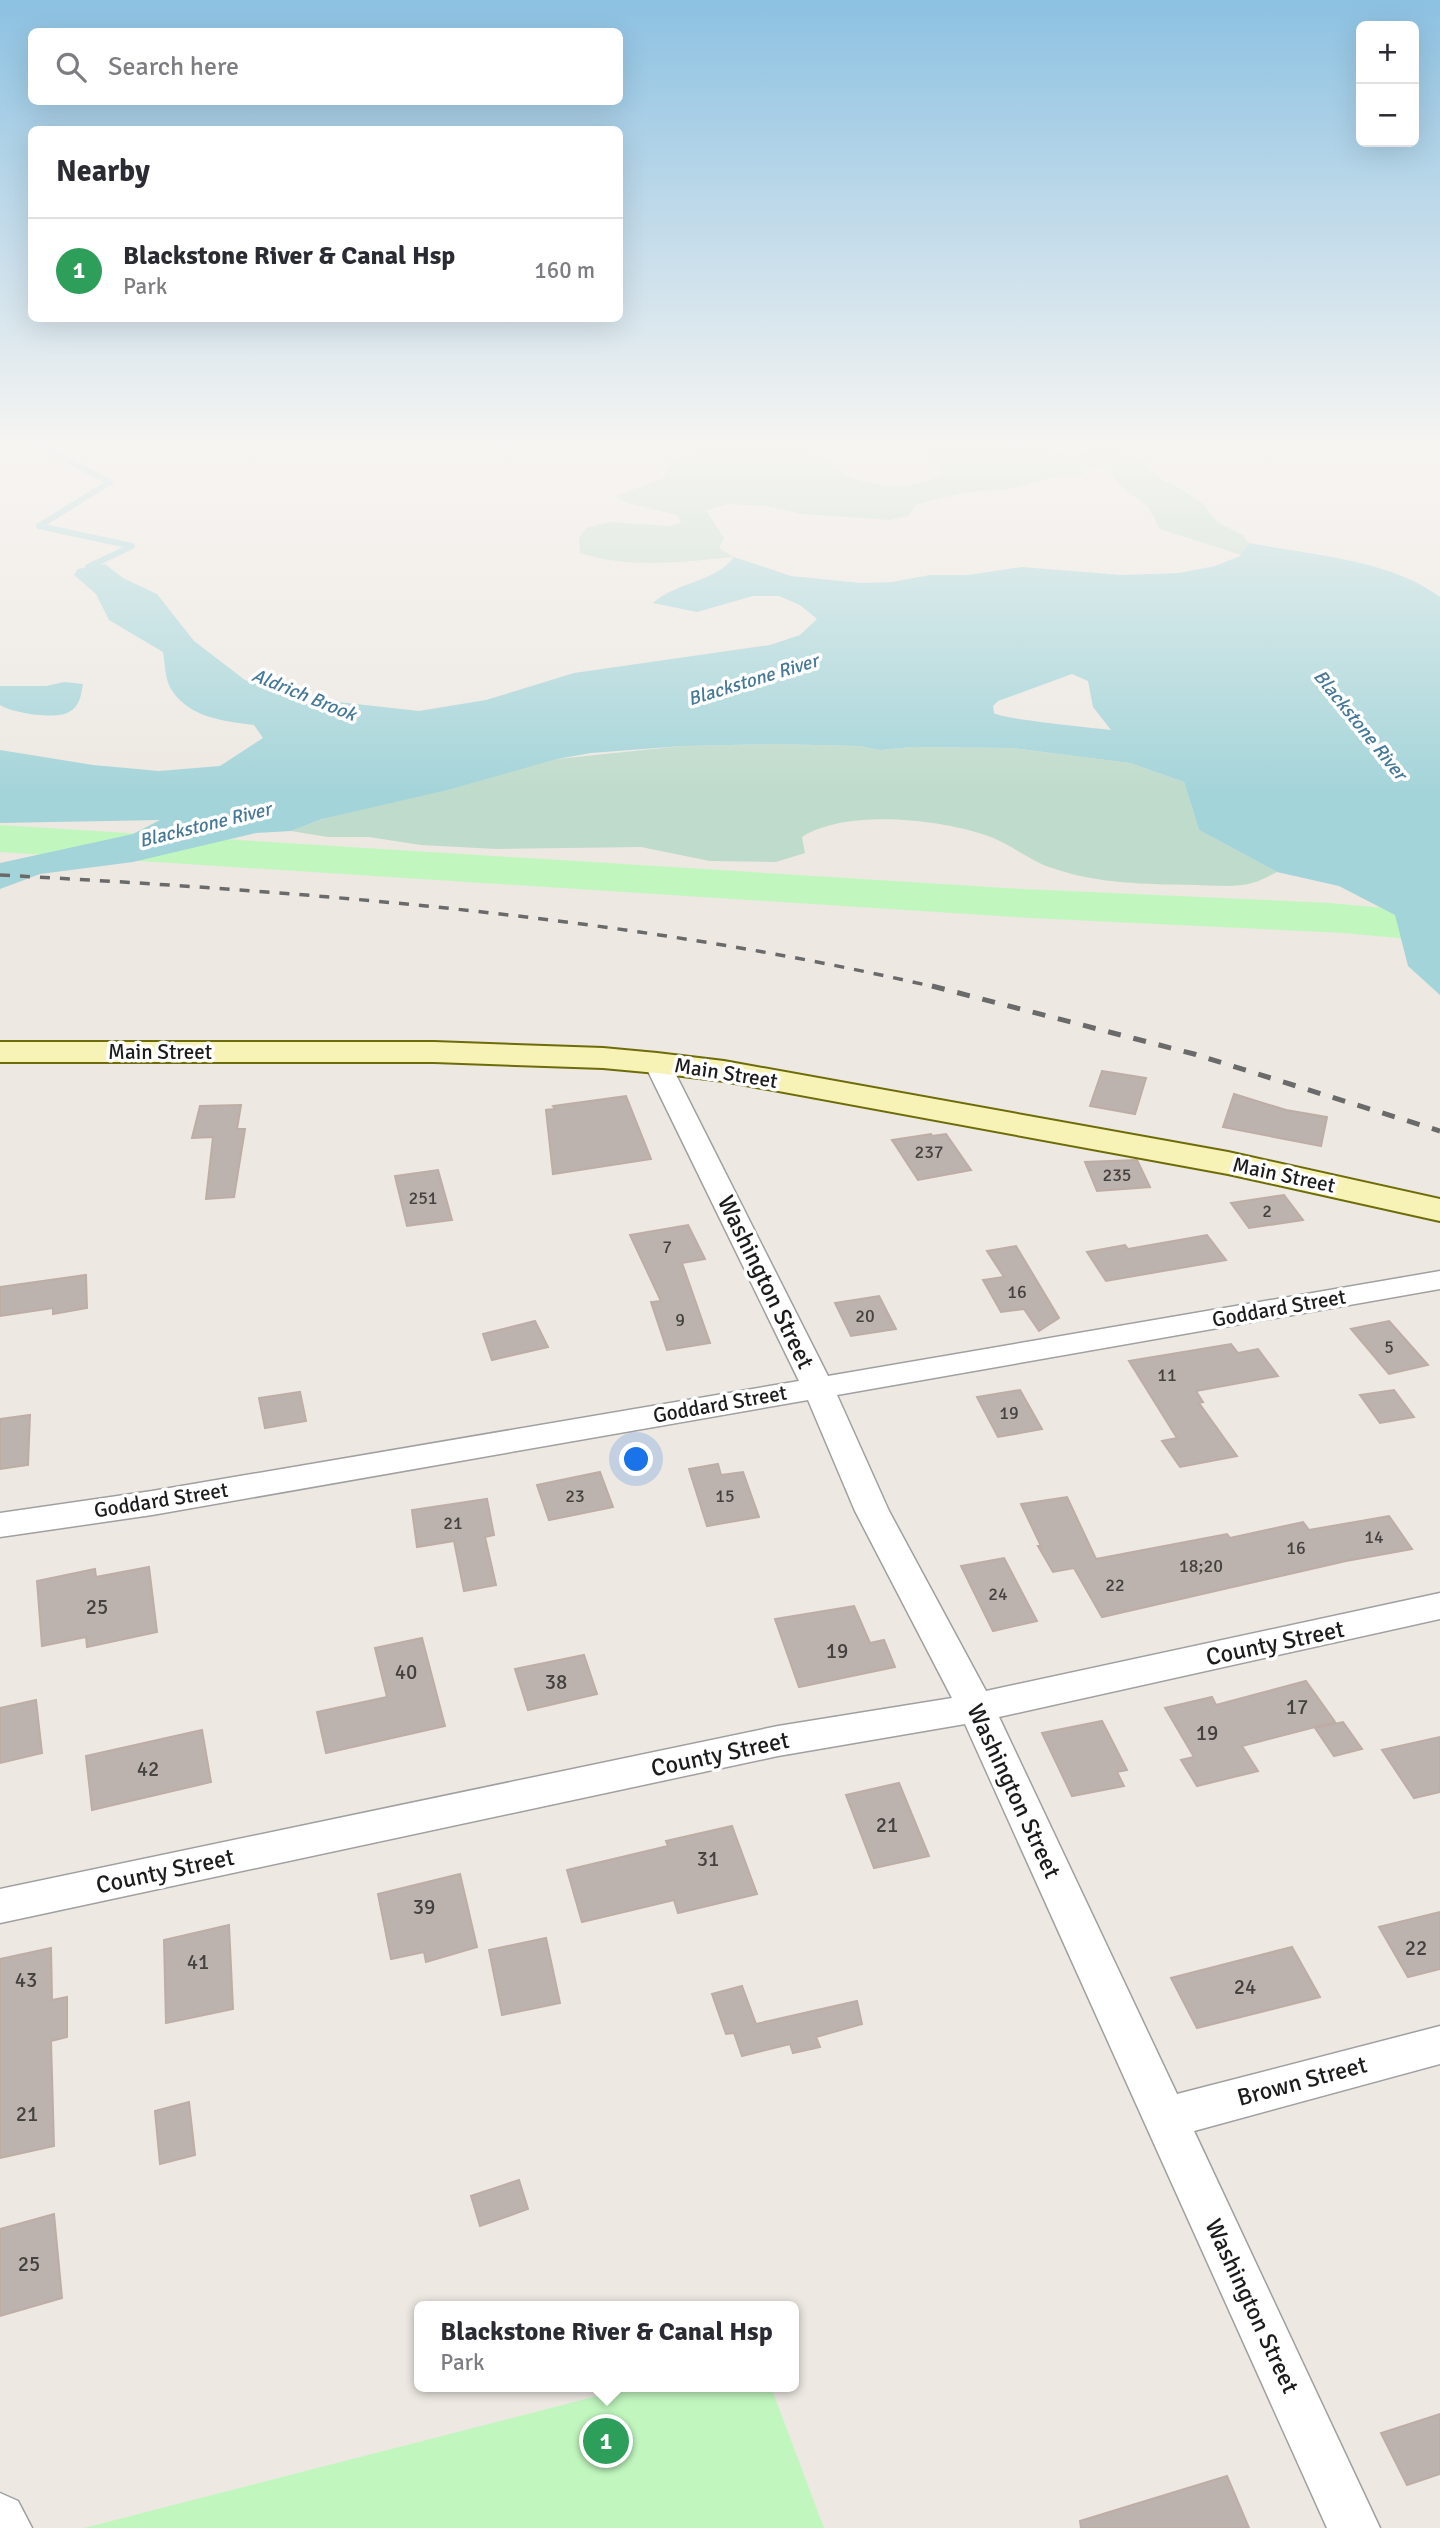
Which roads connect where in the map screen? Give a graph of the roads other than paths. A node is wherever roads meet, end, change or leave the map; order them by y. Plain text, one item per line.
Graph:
1 (0, 1052) edge
2 (657, 1063) junction
3 (1440, 1210) edge
4 (1440, 1280) edge
5 (818, 1387) junction
6 (0, 1525) edge
7 (1440, 1606) edge
8 (976, 1708) junction
9 (0, 1906) edge
10 (1440, 2045) edge
11 (1165, 2118) junction
12 (0, 2519) edge
13 (6, 2528) edge
14 (1354, 2528) edge

1 - 2 main road, Main Street
2 - 3 main road, Main Street
2 - 5 street, Washington Street
4 - 5 street, Goddard Street
5 - 6 street, Goddard Street
5 - 8 street, Washington Street
7 - 8 street, County Street
8 - 9 street, County Street
8 - 11 street, Washington Street
10 - 11 street, Brown Street
11 - 14 street, Washington Street
12 - 13 street

